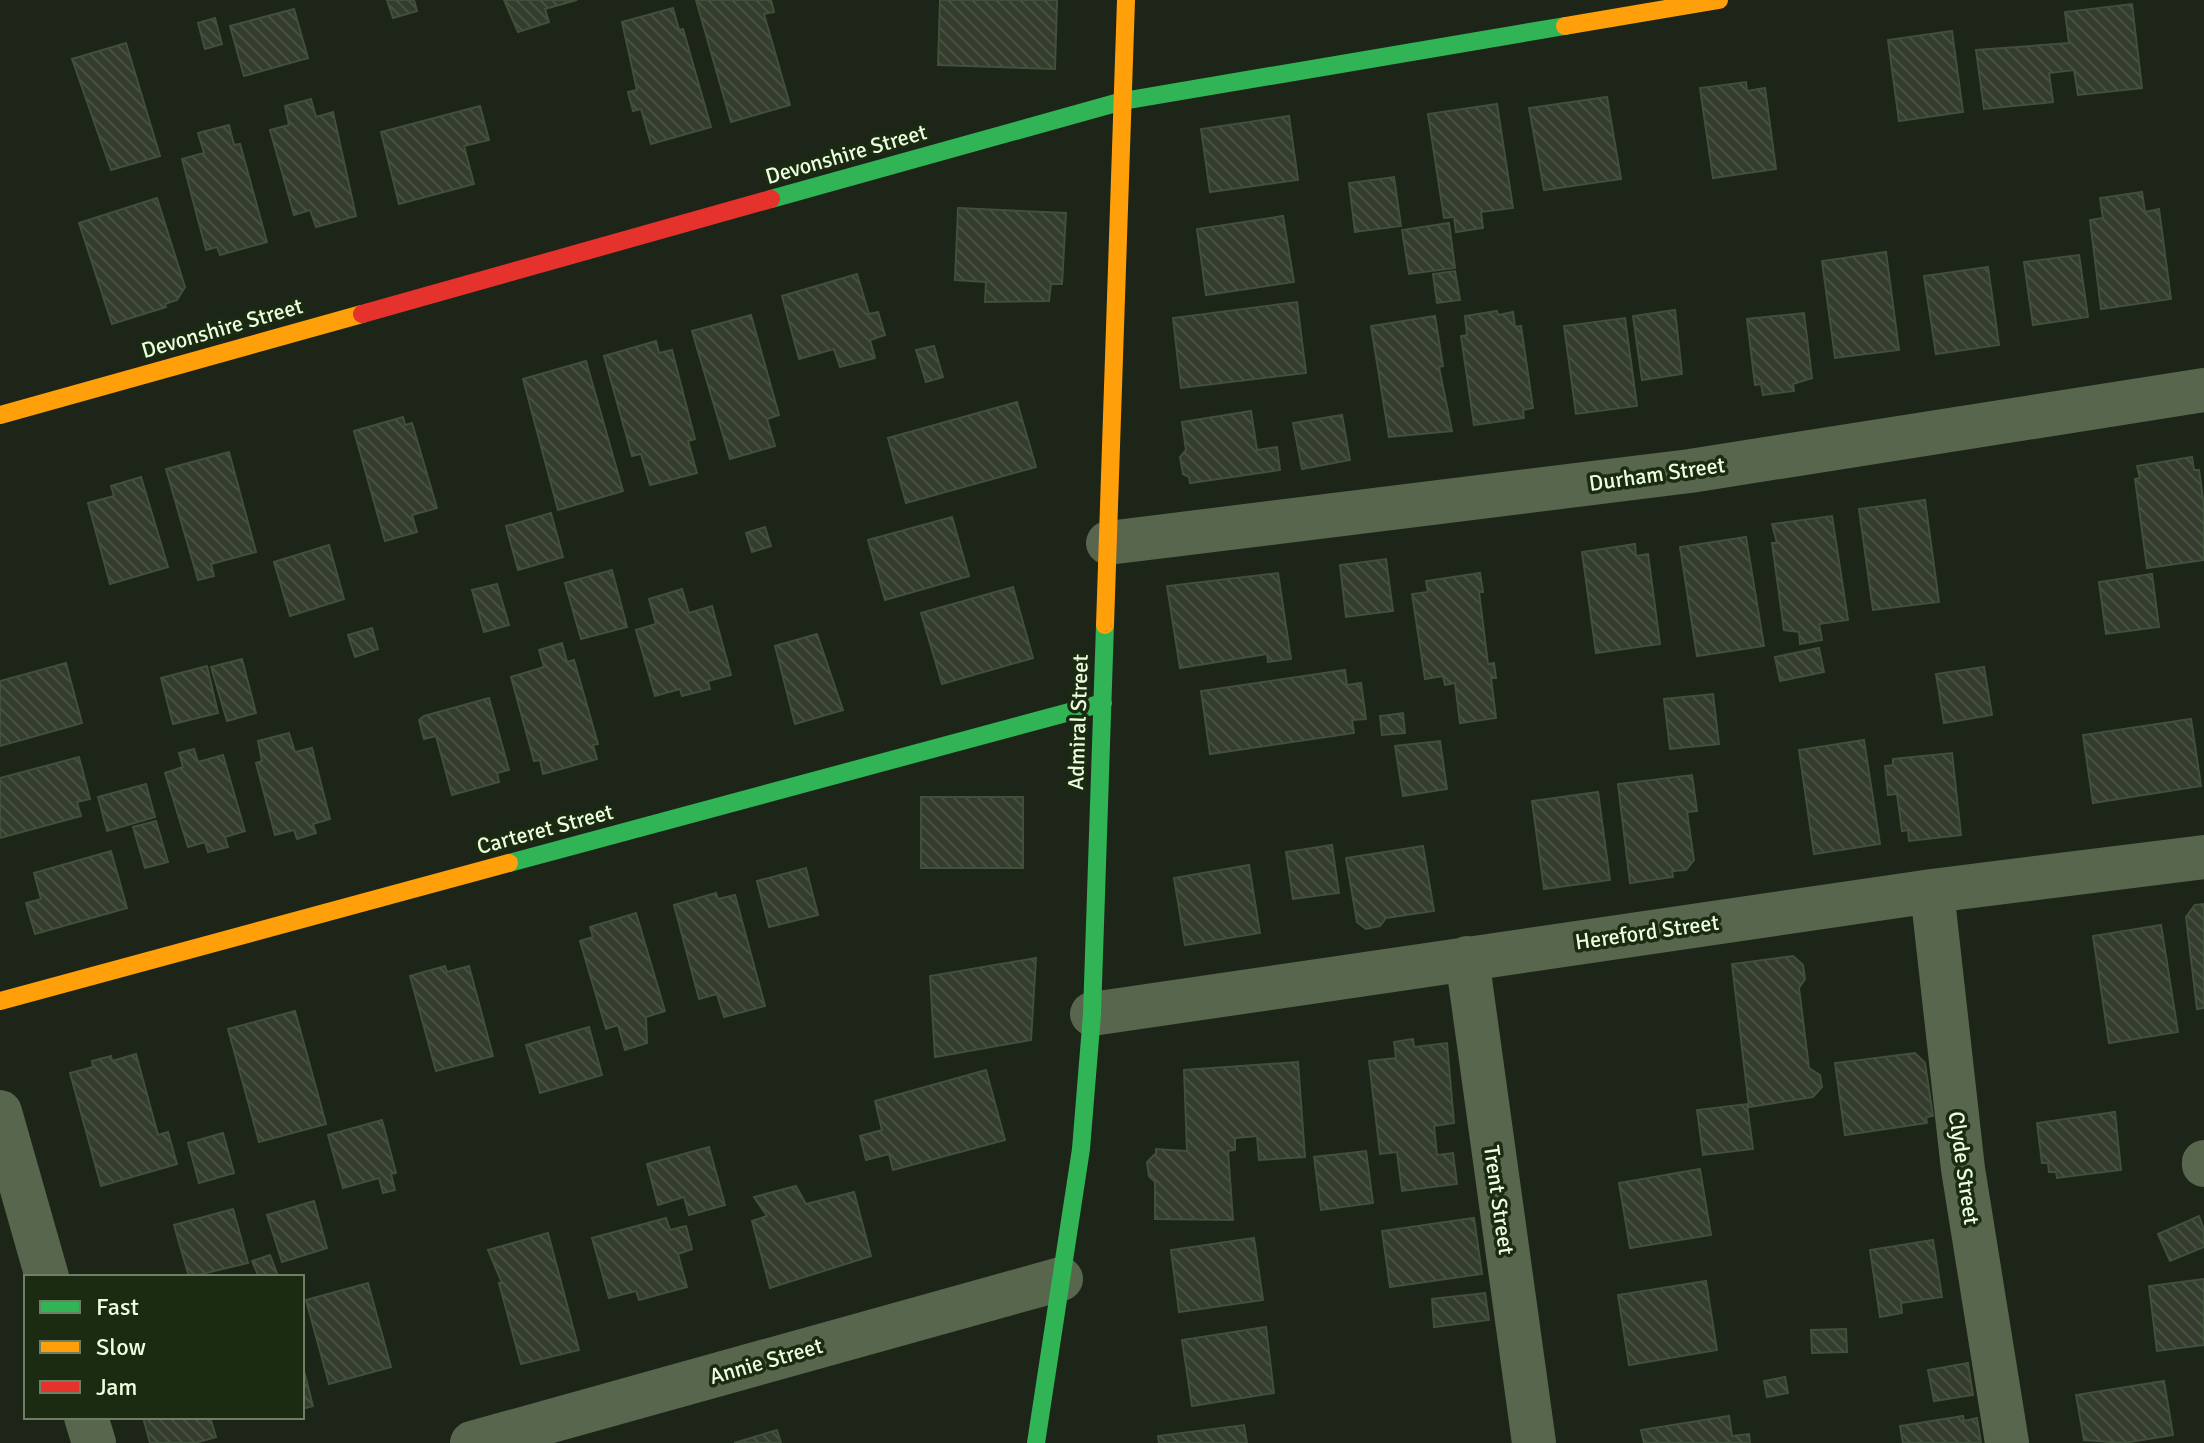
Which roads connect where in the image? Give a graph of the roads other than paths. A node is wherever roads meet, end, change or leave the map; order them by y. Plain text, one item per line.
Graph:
1 (1126, 0) edge
2 (1719, 0) edge
3 (1123, 101) junction
4 (2204, 390) edge
5 (0, 415) edge
6 (1108, 543) junction
7 (1103, 703) junction
8 (2204, 857) edge
9 (1932, 891) junction
10 (1467, 958) junction
11 (0, 1001) edge
12 (1092, 1014) junction
13 (0, 1112) edge
14 (46, 1275) edge
15 (1061, 1279) junction
16 (87, 1419) edge
17 (94, 1443) edge
18 (472, 1443) edge
19 (1036, 1443) edge
20 (1534, 1443) edge
21 (2007, 1443) edge

1 - 3 street, Admiral Street
2 - 3 street, Devonshire Street
3 - 5 street, Devonshire Street
3 - 6 street, Admiral Street
4 - 6 street, Durham Street
6 - 7 street, Admiral Street
7 - 11 street, Carteret Street
7 - 12 street, Admiral Street
8 - 9 street, Hereford Street
9 - 10 street, Hereford Street
9 - 21 street, Clyde Street
10 - 12 street, Hereford Street
10 - 20 street, Trent Street
12 - 15 street, Admiral Street
13 - 14 street
15 - 18 street, Annie Street
15 - 19 street, Admiral Street
16 - 17 street

